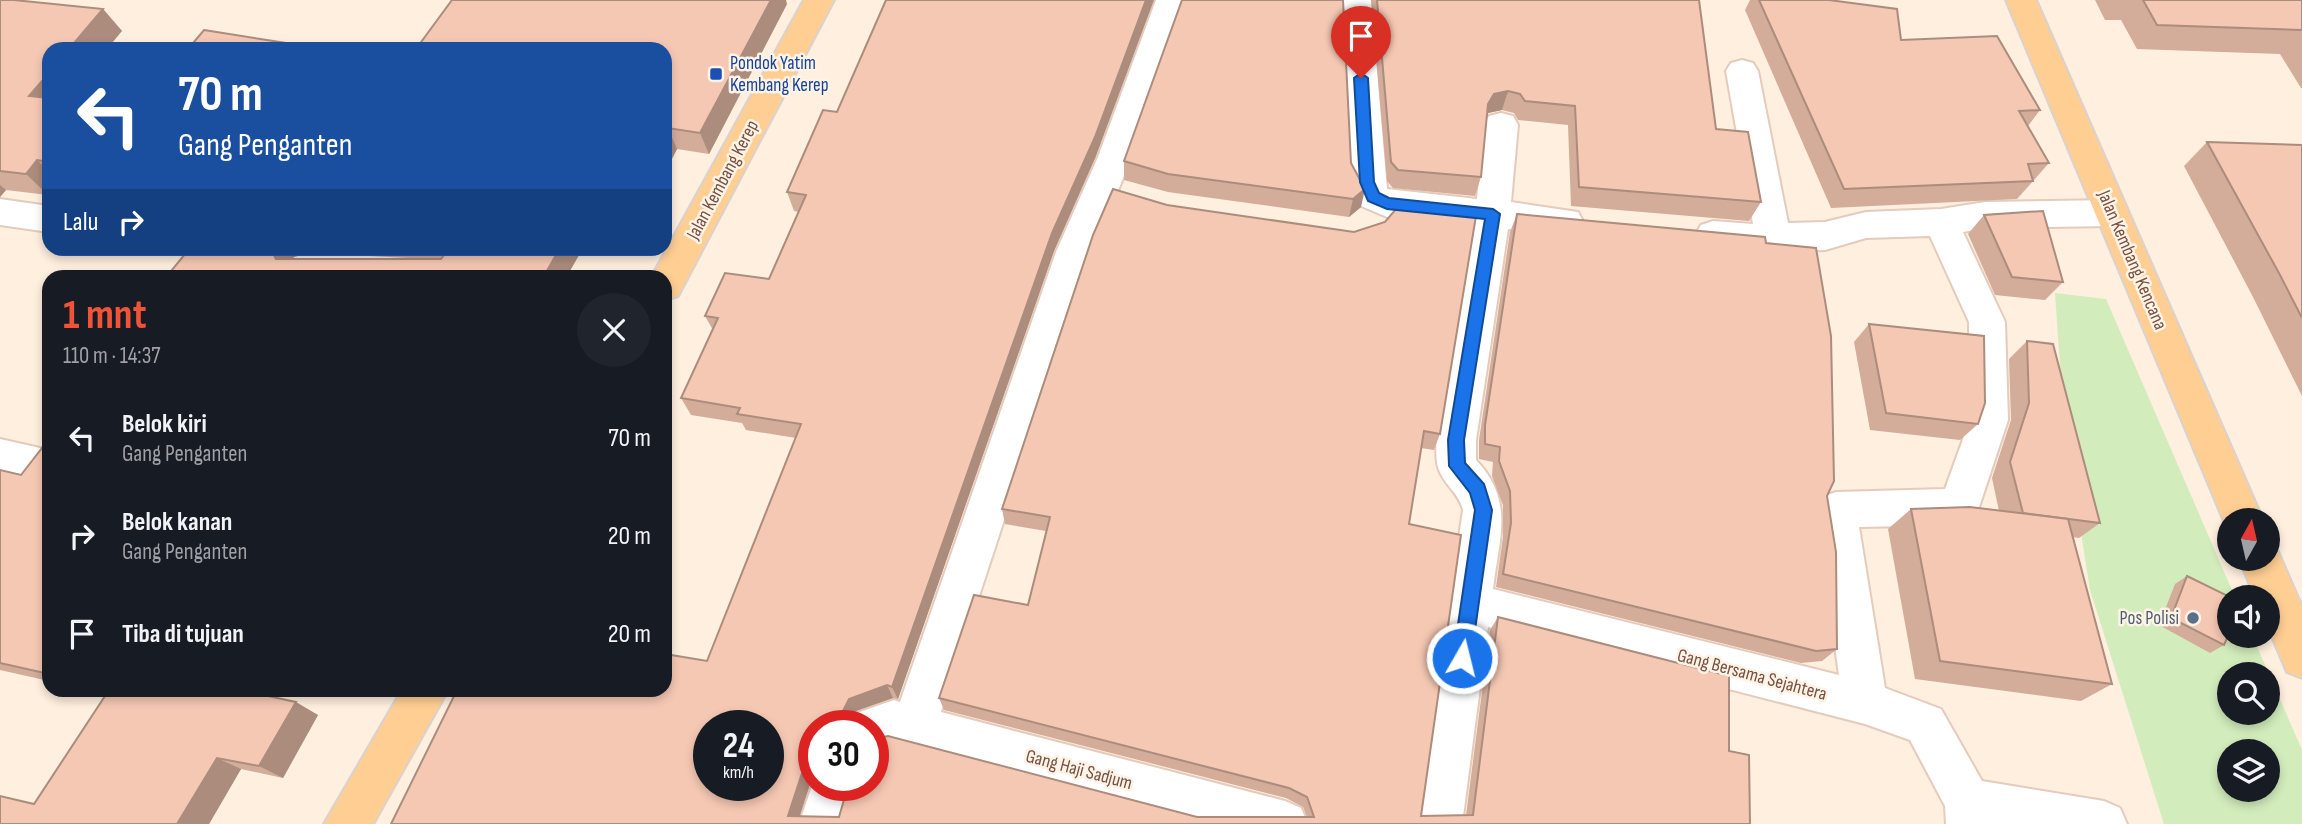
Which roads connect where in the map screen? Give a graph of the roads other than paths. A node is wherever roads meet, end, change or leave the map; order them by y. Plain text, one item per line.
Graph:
1 (818, 0) edge
2 (1171, 0) edge
3 (1356, 0) edge
4 (2021, 0) edge
5 (1742, 71) dead end
6 (1501, 125) dead end
7 (0, 212) edge
8 (2112, 213) junction
9 (1493, 214) junction
10 (42, 218) edge
11 (1941, 222) junction
12 (1598, 224) edge
13 (1678, 232) edge
14 (1773, 238) junction
15 (672, 273) edge
16 (0, 456) edge
17 (42, 465) edge
18 (2238, 508) edge
19 (2266, 571) edge
20 (1470, 603) junction
21 (2302, 657) edge
22 (422, 697) edge
23 (1865, 703) junction
24 (894, 727) edge
25 (829, 801) edge
26 (1968, 813) edge
27 (346, 824) edge
28 (822, 824) edge
29 (1285, 824) edge
30 (1439, 824) edge
31 (2104, 824) edge

1 - 15 main road, Jalan Kembang Kerep
2 - 24 street
3 - 9 street
4 - 8 main road, Jalan Kembang Kencana
5 - 14 street
6 - 9 street
7 - 10 street
8 - 11 street
8 - 18 main road, Jalan Kembang Kencana
9 - 12 street
9 - 20 street
11 - 14 street
11 - 23 street
13 - 14 street
16 - 17 street
19 - 21 main road
20 - 23 street, Gang Bersama Sejahtera
20 - 30 street
22 - 27 main road
23 - 26 street, Gang Bersama Sejahtera
24 - 29 street, Gang Haji Sadjum
25 - 28 street
26 - 31 street

